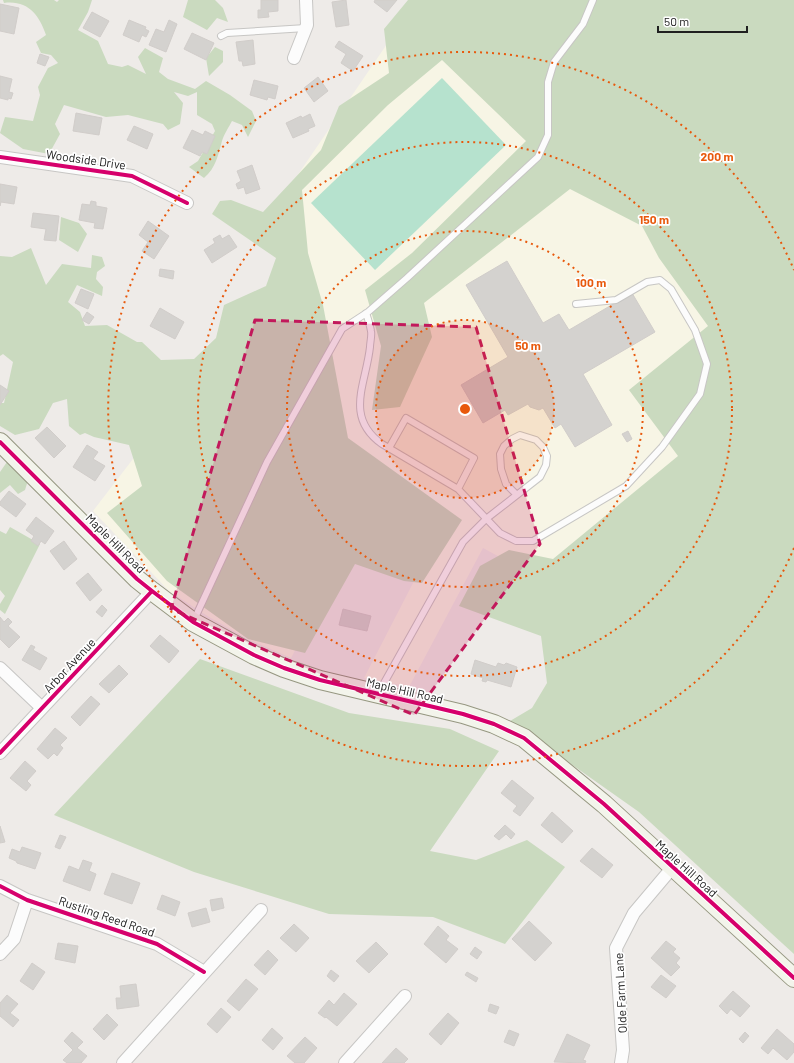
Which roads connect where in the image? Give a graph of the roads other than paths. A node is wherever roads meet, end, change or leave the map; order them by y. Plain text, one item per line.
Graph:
1 (306, 0) edge
2 (593, 0) edge
3 (306, 28) junction
4 (221, 36) dead end
5 (294, 58) dead end
6 (0, 157) edge
7 (187, 203) dead end
8 (576, 304) dead end
9 (366, 313) junction
10 (0, 442) edge
11 (389, 448) junction
12 (458, 489) junction
13 (516, 495) junction
14 (486, 519) junction
15 (152, 591) junction
16 (193, 622) junction
17 (0, 668) edge
18 (379, 693) junction
19 (42, 708) junction
20 (0, 753) edge
21 (672, 868) junction
22 (0, 886) edge
23 (27, 900) junction
24 (261, 910) dead end
25 (0, 954) edge
26 (204, 972) junction
27 (794, 978) edge
28 (405, 996) dead end
29 (122, 1063) edge
30 (345, 1063) edge
31 (621, 1063) edge

1 - 3 street
2 - 9 lane
3 - 4 lane
3 - 5 street
6 - 7 street, Woodside Drive
8 - 14 lane
9 - 11 lane
9 - 16 lane
10 - 15 street, Maple Hill Road
11 - 12 lane
11 - 12 lane
12 - 14 lane
13 - 13 lane
13 - 14 lane
14 - 18 lane
15 - 16 street, Maple Hill Road
15 - 19 street, Arbor Avenue
16 - 18 street, Maple Hill Road
17 - 19 street
18 - 21 street, Maple Hill Road
19 - 20 street, Arbor Avenue
21 - 27 street, Maple Hill Road
21 - 31 street, Olde Farm Lane
22 - 23 street, Rustling Reed Road
23 - 25 street
23 - 26 street, Rustling Reed Road
24 - 26 street
26 - 29 street
28 - 30 street

